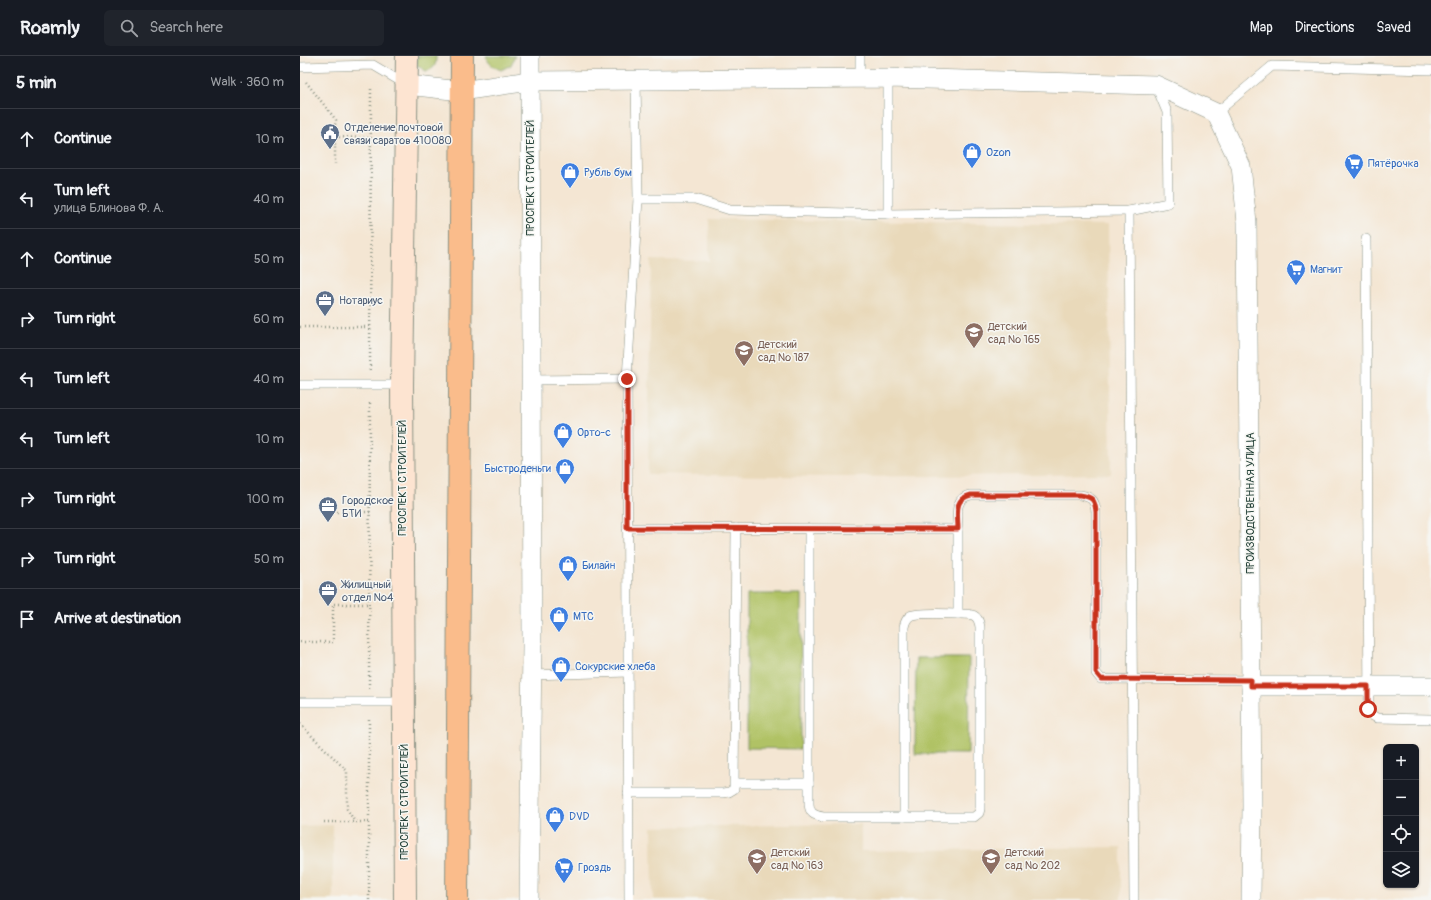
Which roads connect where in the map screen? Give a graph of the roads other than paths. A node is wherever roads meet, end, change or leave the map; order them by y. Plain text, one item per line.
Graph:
1 (407, 56) edge
2 (462, 56) edge
3 (530, 56) edge
4 (860, 56) edge
5 (300, 67) edge
6 (1431, 70) edge
7 (888, 78) junction
8 (860, 79) junction
9 (636, 80) junction
10 (530, 81) junction
11 (407, 85) junction
12 (1156, 85) junction
13 (461, 91) junction
14 (1216, 113) junction
15 (638, 199) junction
16 (1129, 211) junction
17 (888, 214) junction
18 (1366, 238) dead end
19 (627, 379) junction
20 (531, 380) junction
21 (300, 385) edge
22 (402, 385) junction
23 (627, 528) junction
24 (736, 528) junction
25 (809, 529) junction
26 (958, 529) junction
27 (958, 614) junction
28 (628, 672) junction
29 (532, 675) junction
30 (1132, 680) junction
31 (1251, 683) junction
32 (1368, 686) junction
33 (1431, 686) edge
34 (300, 702) edge
35 (403, 702) junction
36 (1431, 719) edge
37 (735, 782) junction
38 (809, 783) junction
39 (628, 793) junction
40 (904, 817) junction
41 (405, 900) edge
42 (457, 900) edge
43 (529, 900) edge
44 (629, 900) edge
45 (1134, 900) edge
46 (1251, 900) edge

1 - 11 street, ПРОСПЕКТ СТРОИТЕЛЕЙ
2 - 13 main road
3 - 10 street, ПРОСПЕКТ СТРОИТЕЛЕЙ
4 - 8 lane
5 - 11 lane
6 - 14 lane
7 - 8 street
7 - 12 street
7 - 17 lane
8 - 9 street
9 - 10 street
9 - 15 lane
10 - 13 street
10 - 20 street, ПРОСПЕКТ СТРОИТЕЛЕЙ
11 - 13 street
11 - 22 street, ПРОСПЕКТ СТРОИТЕЛЕЙ
12 - 14 street
12 - 16 lane
13 - 42 main road
14 - 31 street, ПРОИЗВОДСТВЕННАЯ УЛИЦА
15 - 17 lane
15 - 19 lane
16 - 17 lane
16 - 30 lane
18 - 32 lane
19 - 20 lane
19 - 23 lane
20 - 29 street, ПРОСПЕКТ СТРОИТЕЛЕЙ
21 - 22 lane
22 - 35 street, ПРОСПЕКТ СТРОИТЕЛЕЙ
23 - 24 lane
23 - 28 lane
24 - 25 lane
24 - 37 lane
25 - 26 lane
25 - 38 lane
26 - 27 lane
26 - 30 lane
27 - 40 lane
27 - 40 lane
28 - 29 lane
28 - 39 lane
29 - 43 street, ПРОСПЕКТ СТРОИТЕЛЕЙ
30 - 31 lane
30 - 45 lane
31 - 32 street
31 - 46 street, ПРОИЗВОДСТВЕННАЯ УЛИЦА
32 - 33 street
32 - 36 lane
34 - 35 lane
35 - 41 street, ПРОСПЕКТ СТРОИТЕЛЕЙ
37 - 38 lane
37 - 39 lane
38 - 40 lane
39 - 44 lane

